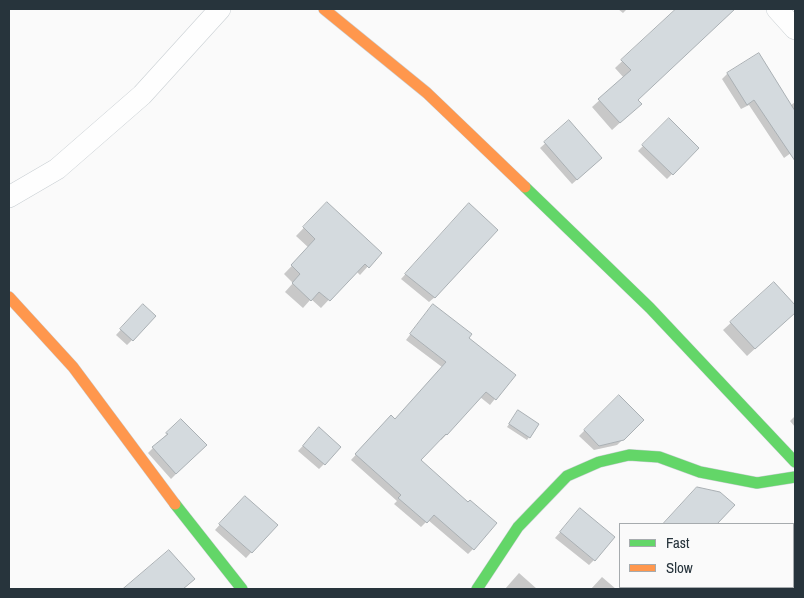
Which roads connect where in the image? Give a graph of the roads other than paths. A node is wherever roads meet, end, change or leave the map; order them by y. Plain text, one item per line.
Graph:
1 (220, 9) edge
2 (324, 9) edge
3 (777, 9) edge
4 (795, 29) edge
5 (9, 197) edge
6 (9, 297) edge
7 (795, 462) edge
8 (795, 477) edge
9 (242, 589) edge
10 (477, 589) edge

1 - 5 street
2 - 7 street
3 - 4 street
6 - 9 street
8 - 10 street

